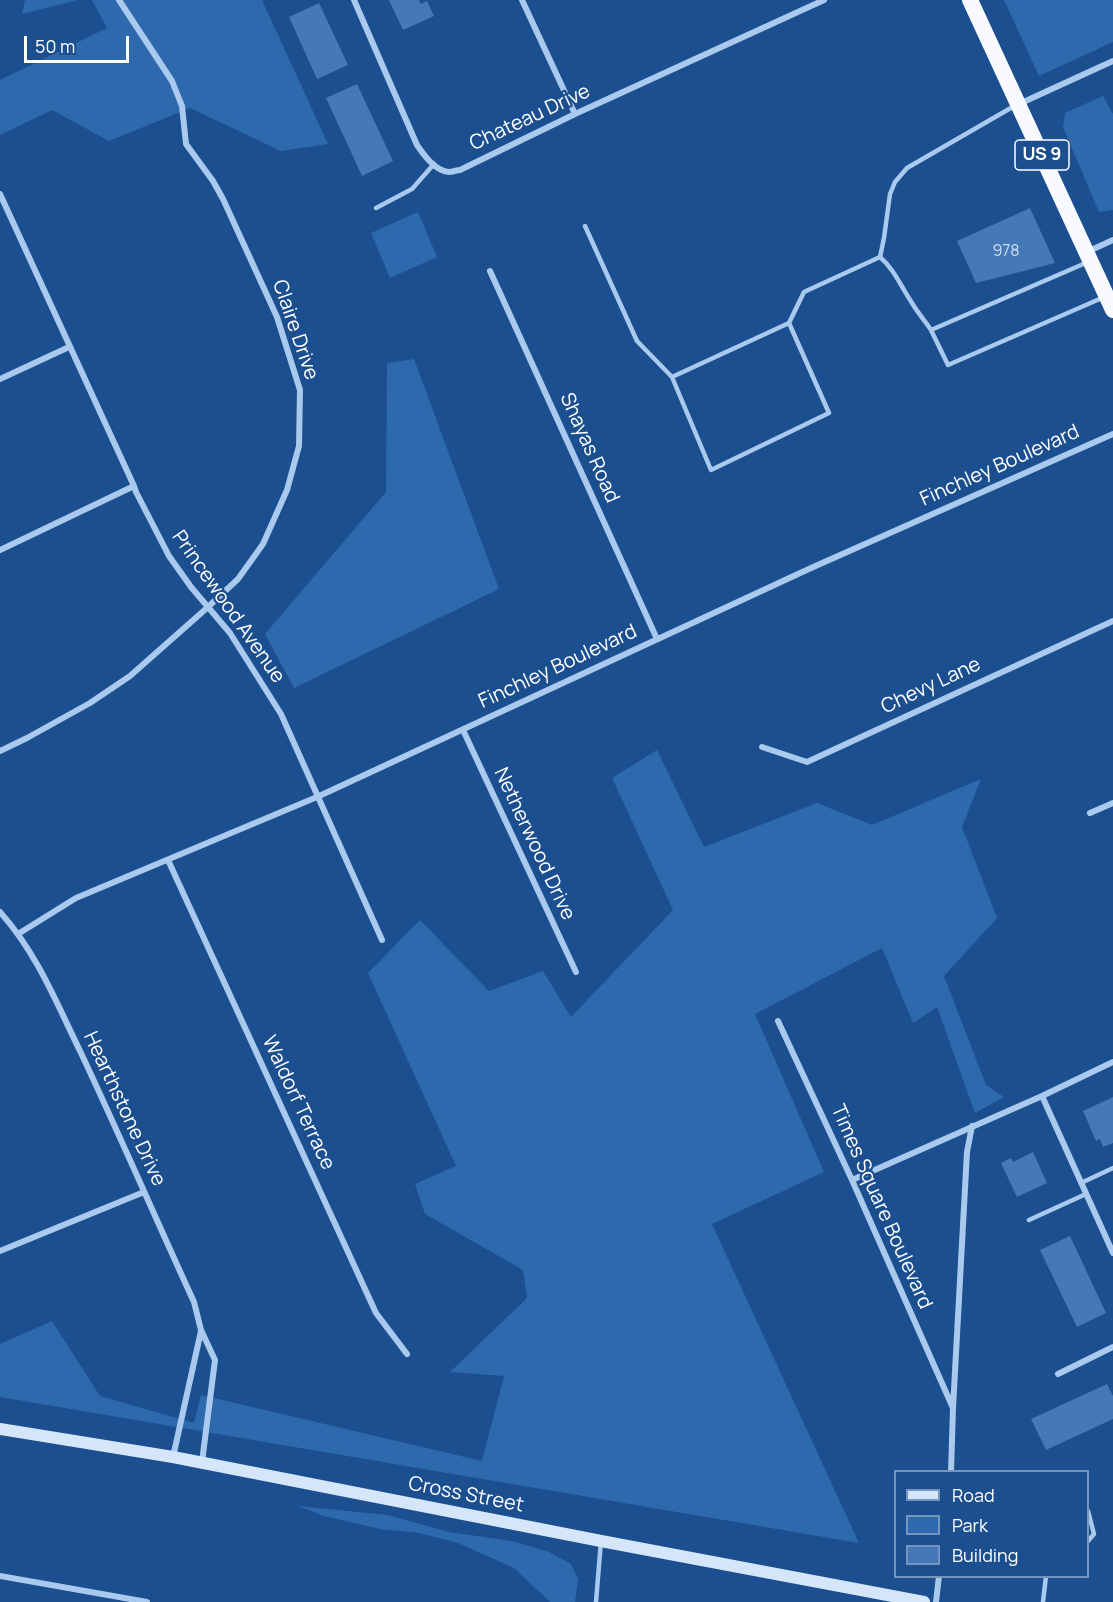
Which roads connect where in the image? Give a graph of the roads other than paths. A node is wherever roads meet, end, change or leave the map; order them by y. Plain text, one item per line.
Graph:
1 (119, 0) edge
2 (354, 0) edge
3 (522, 0) edge
4 (803, 0) edge
5 (824, 0) edge
6 (970, 0) edge
7 (807, 8) junction
8 (1113, 62) edge
9 (1018, 104) junction
10 (575, 114) junction
11 (434, 164) junction
12 (1, 198) edge
13 (376, 208) dead end
14 (585, 226) dead end
15 (1113, 240) edge
16 (880, 257) junction
17 (1088, 257) junction
18 (490, 271) dead end
19 (1110, 303) edge
20 (789, 323) junction
21 (931, 330) junction
22 (69, 347) junction
23 (672, 377) junction
24 (0, 379) edge
25 (1113, 434) edge
26 (134, 486) junction
27 (0, 550) edge
28 (208, 607) junction
29 (1113, 621) edge
30 (657, 639) junction
31 (463, 730) junction
32 (762, 747) dead end
33 (0, 751) edge
34 (317, 797) junction
35 (1113, 803) edge
36 (1090, 813) dead end
37 (168, 860) junction
38 (0, 912) edge
39 (18, 934) junction
40 (382, 940) dead end
41 (576, 972) dead end
42 (778, 1021) dead end
43 (1113, 1062) edge
44 (1042, 1096) junction
45 (972, 1126) junction
46 (1113, 1168) edge
47 (852, 1180) junction
48 (1081, 1183) junction
49 (144, 1192) junction
50 (1086, 1194) junction
51 (1029, 1220) dead end
52 (0, 1251) edge
53 (1113, 1253) edge
54 (201, 1330) junction
55 (1113, 1347) edge
56 (407, 1354) dead end
57 (1058, 1374) dead end
58 (953, 1408) junction
59 (0, 1429) edge
60 (173, 1457) junction
61 (202, 1463) junction
62 (951, 1470) edge
63 (1089, 1515) edge
64 (1089, 1540) edge
65 (601, 1541) junction
66 (0, 1576) edge
67 (939, 1578) edge
68 (1046, 1578) edge
69 (876, 1598) edge
70 (896, 1600) edge
71 (147, 1602) edge
72 (596, 1602) edge
73 (924, 1602) edge
74 (936, 1602) edge
75 (1043, 1602) edge

1 - 28 street, Claire Drive
2 - 11 street
3 - 10 street
4 - 7 street
5 - 7 street, Chateau Drive
6 - 9 highway, US 9
7 - 10 street, Chateau Drive
8 - 9 street
9 - 16 lane
9 - 17 highway, US 9
10 - 11 street, Chateau Drive
11 - 13 lane
12 - 22 street, Princewood Avenue
14 - 23 lane
15 - 17 street
16 - 20 lane
16 - 21 lane
17 - 19 highway, US 9
17 - 21 lane
18 - 30 street, Shayas Road
19 - 21 lane
20 - 23 lane
20 - 23 lane
22 - 24 street
22 - 26 street, Princewood Avenue
25 - 30 street, Finchley Boulevard
26 - 27 street
26 - 28 street, Princewood Avenue
28 - 33 street, Claire Drive
28 - 34 street, Princewood Avenue
29 - 32 street, Chevy Lane
30 - 31 street, Finchley Boulevard
31 - 34 street, Finchley Boulevard
31 - 41 street, Netherwood Drive
34 - 37 street, Finchley Boulevard
34 - 40 street, Princewood Avenue
35 - 36 street
37 - 39 street, Finchley Boulevard
37 - 56 street, Waldorf Terrace
38 - 39 street, Hearthstone Drive
39 - 49 street, Hearthstone Drive
42 - 47 street, Times Square Boulevard
43 - 44 street
44 - 45 street
44 - 48 street
45 - 47 street
45 - 58 street
46 - 48 lane
47 - 58 street, Times Square Boulevard
48 - 50 street
49 - 52 street
49 - 54 street, Hearthstone Drive
50 - 51 lane
50 - 53 street
54 - 60 street, Hearthstone Drive
54 - 61 street, Hearthstone Drive
55 - 57 street
58 - 62 street
59 - 60 main road, Cross Street
60 - 61 main road, Cross Street
61 - 65 main road, Cross Street
63 - 64 lane
65 - 69 main road, Cross Street
65 - 72 lane
66 - 71 street
67 - 74 street
68 - 75 lane
69 - 70 main road, Cross Street
70 - 73 main road, Cross Street

